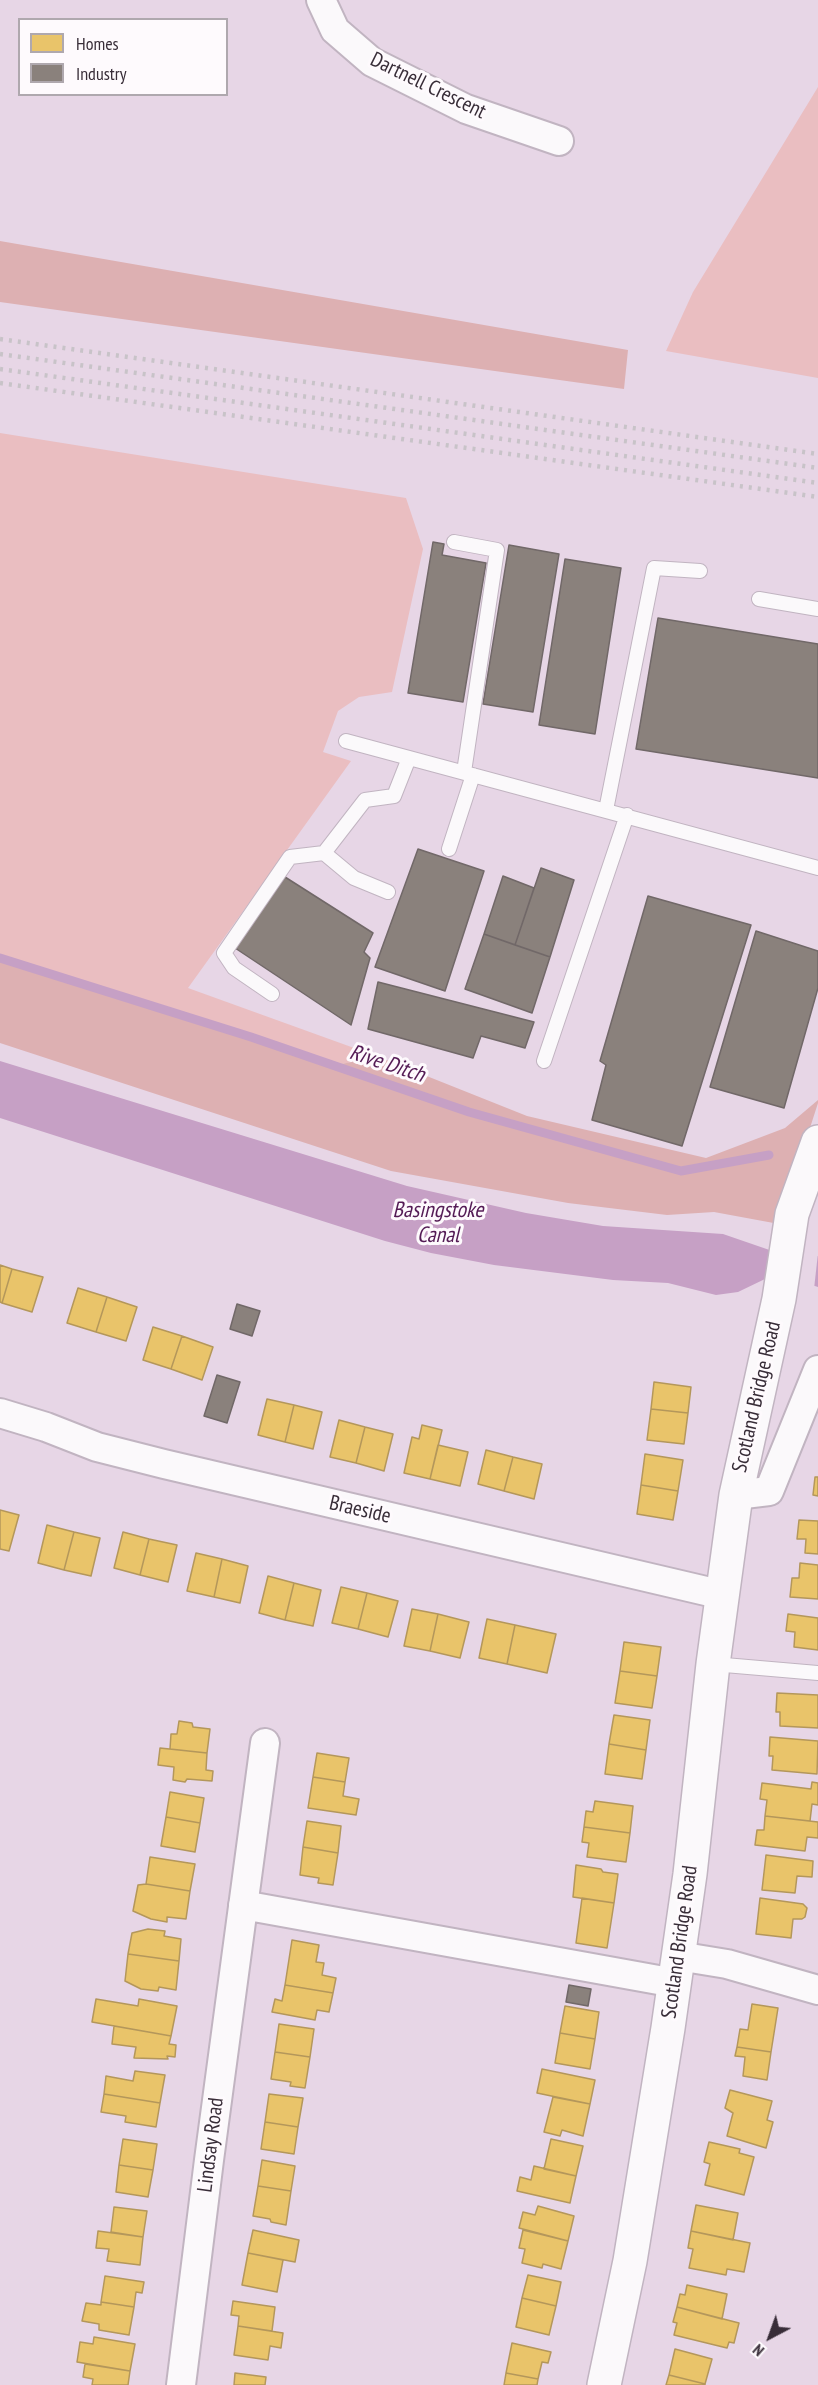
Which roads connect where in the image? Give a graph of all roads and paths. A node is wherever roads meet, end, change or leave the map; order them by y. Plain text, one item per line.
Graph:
1 (321, 0) edge
2 (559, 141) dead end
3 (454, 542) dead end
4 (700, 571) dead end
5 (759, 599) dead end
6 (818, 609) edge
7 (346, 741) dead end
8 (409, 758) junction
9 (469, 773) junction
10 (606, 810) junction
11 (627, 815) junction
12 (449, 849) dead end
13 (324, 853) junction
14 (818, 868) edge
15 (388, 892) dead end
16 (272, 994) dead end
17 (544, 1062) dead end
18 (818, 1142) edge
19 (818, 1370) edge
20 (0, 1413) edge
21 (736, 1495) junction
22 (723, 1595) junction
23 (713, 1664) junction
24 (818, 1672) edge
25 (265, 1743) dead end
26 (243, 1905) junction
27 (676, 1969) junction
28 (818, 1990) edge
29 (181, 2385) edge
30 (604, 2385) edge

1 - 2 street, Dartnell Crescent
3 - 9 lane
4 - 10 lane
5 - 6 lane
7 - 8 lane
8 - 9 lane
8 - 13 lane
9 - 10 lane
9 - 12 lane
10 - 11 lane
11 - 14 lane
11 - 17 lane
13 - 15 lane
13 - 16 lane
18 - 21 street, Scotland Bridge Road
19 - 21 street, Scotland Bridge Road
20 - 22 street, Braeside
21 - 22 street, Scotland Bridge Road
22 - 23 street, Scotland Bridge Road
23 - 24 lane
23 - 27 street, Scotland Bridge Road
25 - 26 street, Lindsay Road
26 - 27 street
26 - 29 street, Lindsay Road
27 - 28 street
27 - 30 street, Scotland Bridge Road

